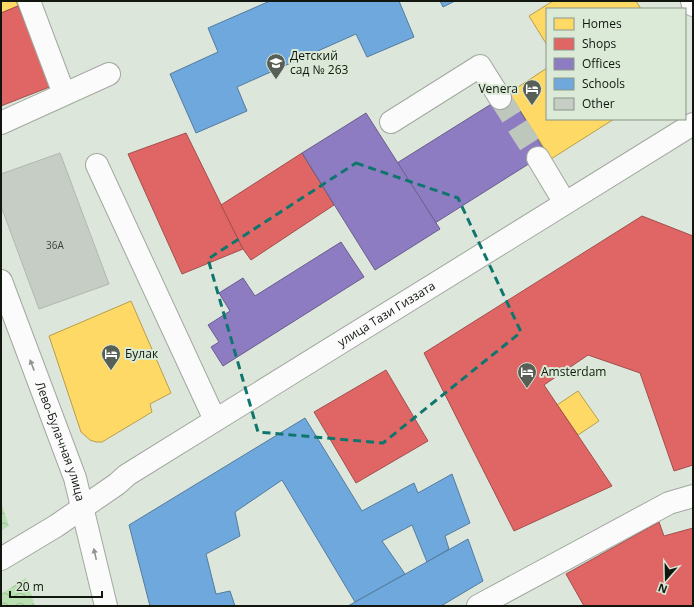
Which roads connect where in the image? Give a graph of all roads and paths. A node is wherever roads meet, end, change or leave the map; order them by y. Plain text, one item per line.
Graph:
1 (29, 1) edge
2 (692, 1) edge
3 (693, 5) edge
4 (109, 74) dead end
5 (64, 94) junction
6 (500, 98) tunnel mouth
7 (391, 122) dead end
8 (1, 123) edge
9 (693, 124) edge
10 (538, 158) tunnel mouth
11 (97, 165) dead end
12 (565, 203) junction
13 (1, 281) edge
14 (215, 420) junction
15 (693, 496) edge
16 (82, 508) junction
17 (1, 559) edge
18 (106, 606) edge
19 (478, 606) edge

1 - 5 street
2 - 3 street
4 - 5 street
5 - 8 street
6 - 7 street
9 - 12 street, улица Тази Гиззата
10 - 12 street
11 - 14 street
12 - 14 street, улица Тази Гиззата
16 -> 13 street, Лево-Булачная улица
14 - 16 street, улица Тази Гиззата
15 - 19 street
16 - 17 street, улица Тази Гиззата
18 -> 16 street, Лево-Булачная улица

